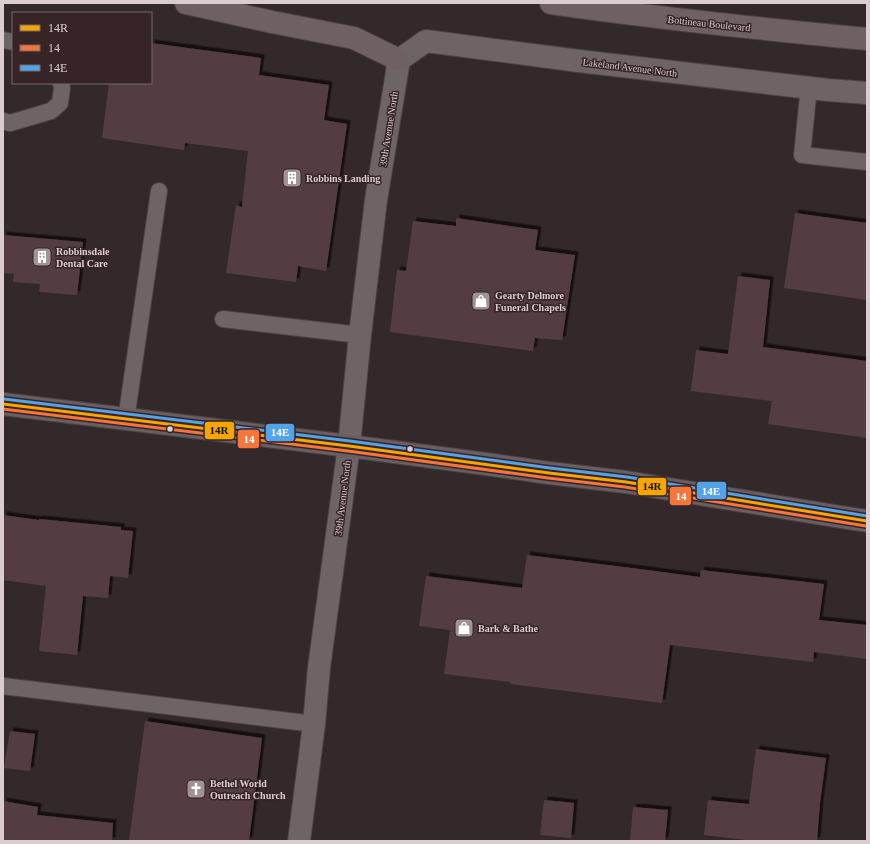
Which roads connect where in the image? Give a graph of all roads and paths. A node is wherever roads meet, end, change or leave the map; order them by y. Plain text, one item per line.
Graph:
1 (186, 3) edge
2 (551, 3) edge
3 (867, 39) edge
4 (399, 60) junction
5 (62, 84) edge
6 (809, 88) junction
7 (867, 93) edge
8 (3, 121) edge
9 (867, 162) edge
10 (158, 191) dead end
11 (223, 319) dead end
12 (360, 335) junction
13 (3, 404) edge
14 (126, 420) junction
15 (349, 446) junction
16 (867, 521) edge
17 (3, 686) edge
18 (314, 724) junction
19 (299, 841) edge

1 - 4 main road
2 - 3 main road, Bottineau Boulevard
4 - 6 street, Lakeland Avenue North
4 - 12 street, 39th Avenue North
5 - 8 lane
6 - 7 street, Lakeland Avenue North
6 - 9 lane
10 - 14 lane
11 - 12 lane
12 - 15 street, 39th Avenue North
13 - 14 street
14 - 15 street
15 - 16 street
15 - 18 street, 39th Avenue North
17 - 18 lane
18 - 19 street, 39th Avenue North

